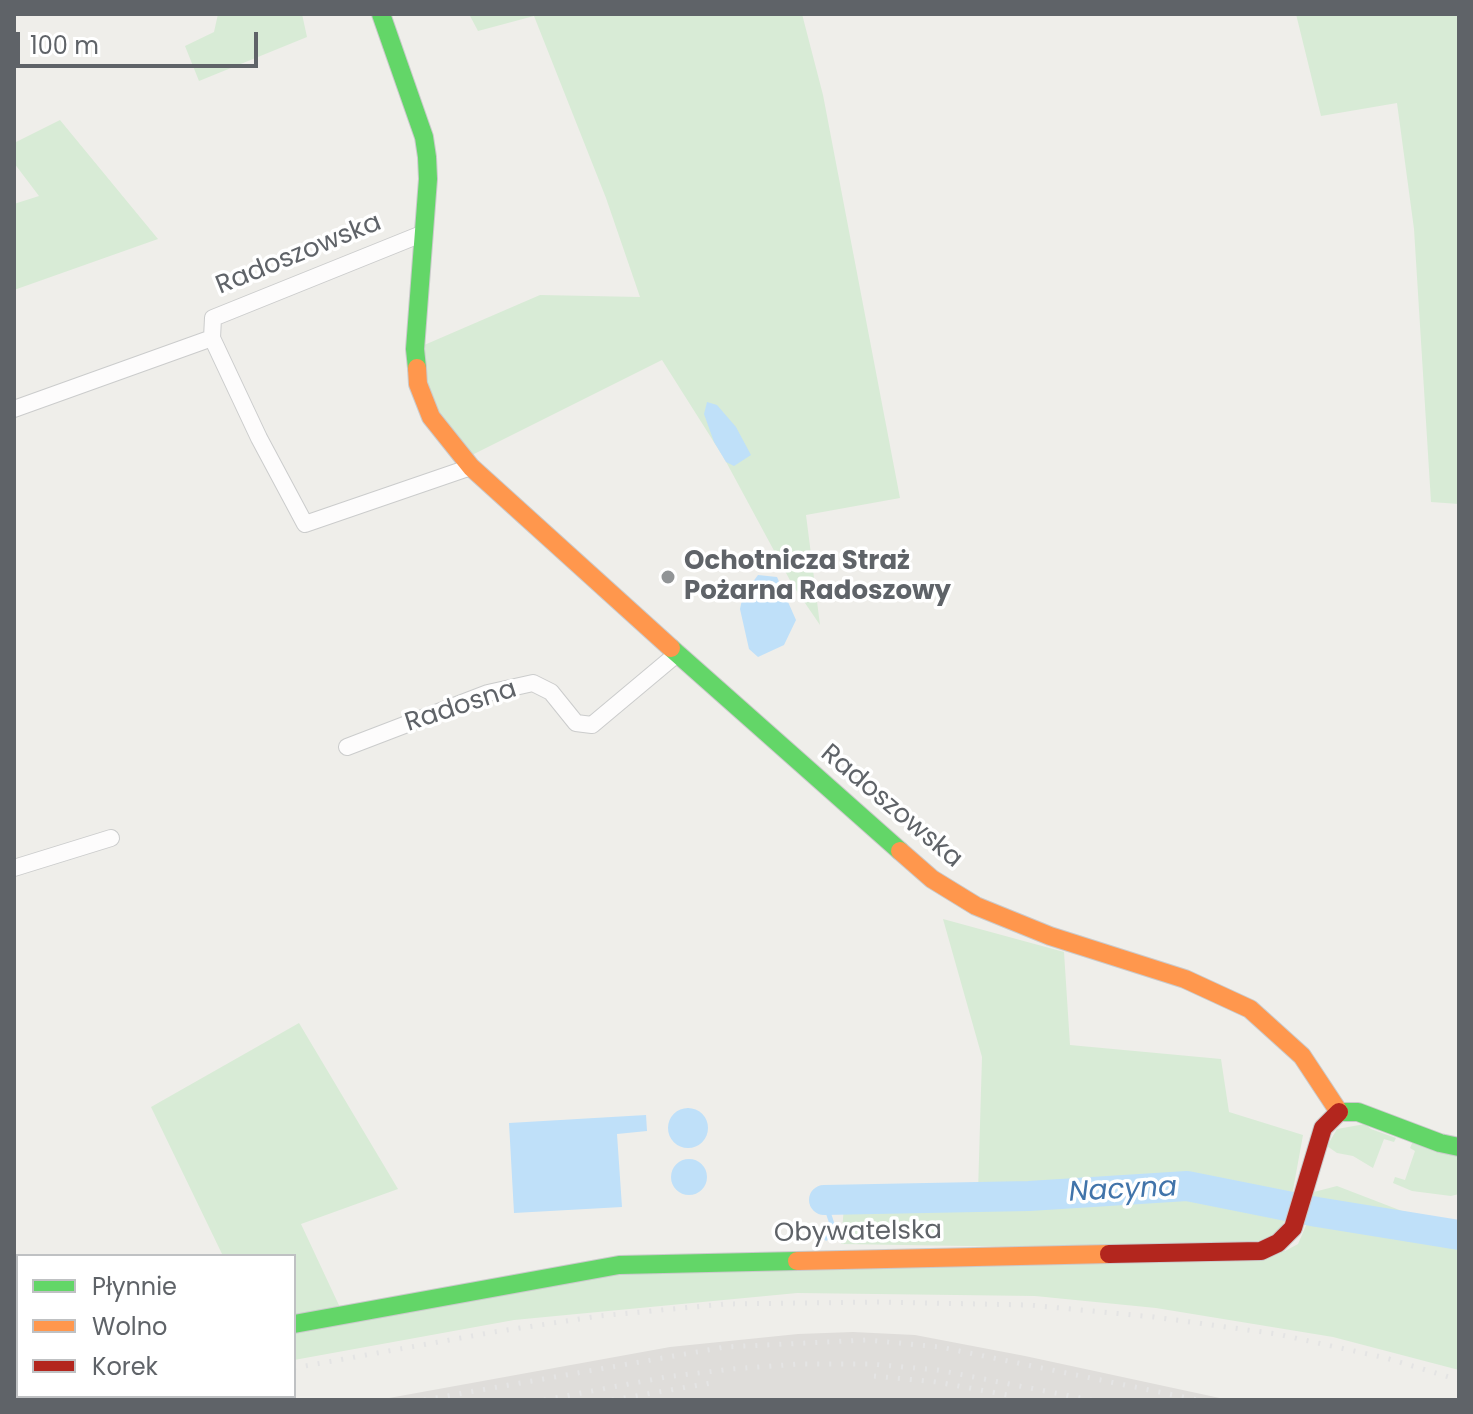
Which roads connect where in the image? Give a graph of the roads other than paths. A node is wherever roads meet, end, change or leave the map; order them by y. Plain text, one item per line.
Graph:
1 (381, 14) edge
2 (424, 233) junction
3 (212, 338) junction
4 (14, 409) edge
5 (471, 467) junction
6 (678, 653) junction
7 (347, 747) dead end
8 (111, 838) dead end
9 (14, 868) edge
10 (1339, 1112) junction
11 (1459, 1147) edge
12 (296, 1324) edge

1 - 2 street, Radoszowska
2 - 3 street, Radoszowska
2 - 5 street, Radoszowska
3 - 4 street, Radoszowska
3 - 5 street, Radoszowska
5 - 6 street, Radoszowska
6 - 7 street, Radosna
6 - 10 street, Radoszowska
8 - 9 street
10 - 11 street
10 - 12 street, Obywatelska

